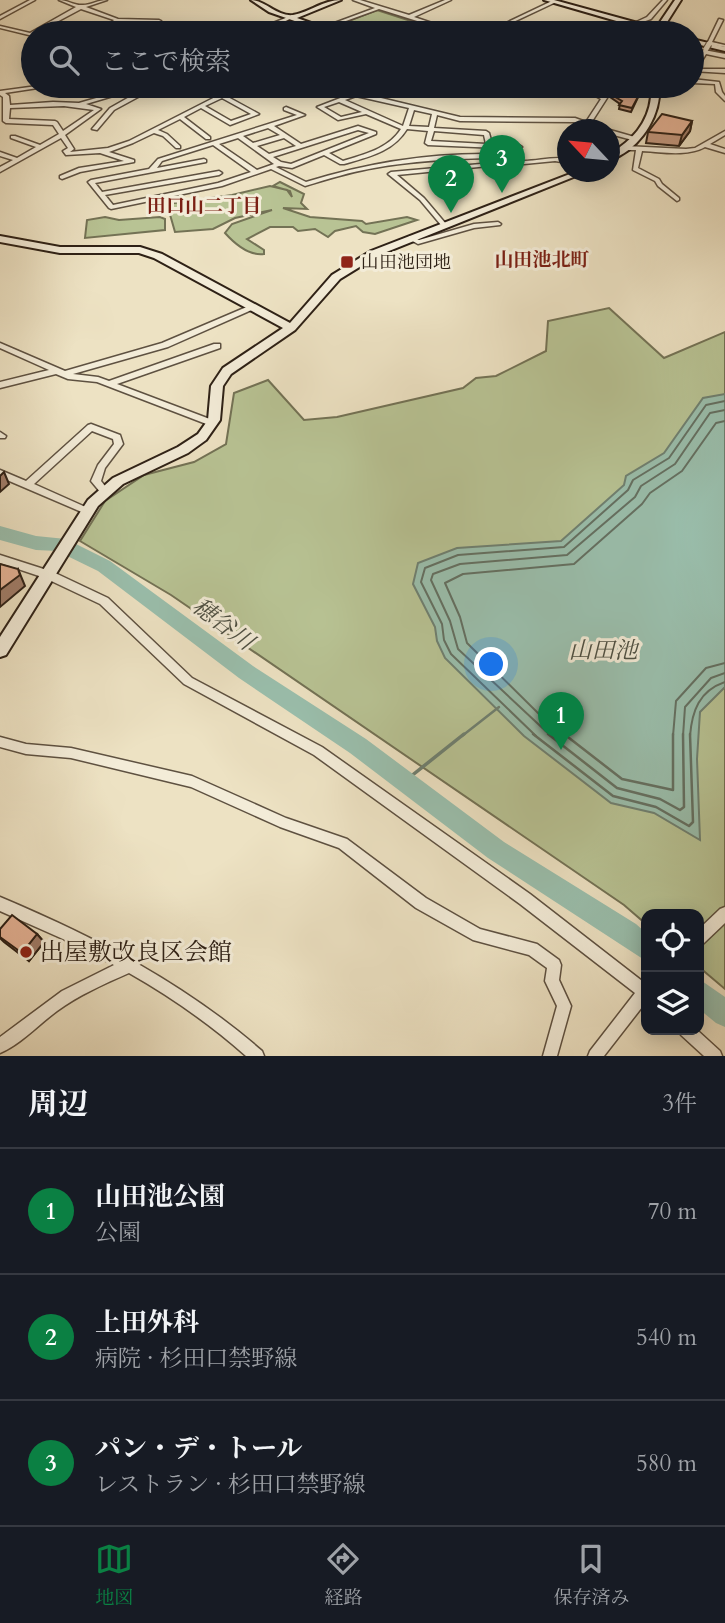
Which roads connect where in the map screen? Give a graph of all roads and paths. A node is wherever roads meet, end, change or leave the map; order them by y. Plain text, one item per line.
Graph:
1 (33, 0) edge
2 (61, 0) edge
3 (105, 0) edge
4 (254, 0) edge
5 (338, 0) edge
6 (355, 0) edge
7 (449, 0) edge
8 (665, 0) edge
9 (678, 0) edge
10 (551, 1) edge
11 (78, 8) junction
12 (378, 8) junction
13 (725, 13) edge
14 (409, 17) junction
15 (0, 18) edge
16 (290, 18) junction
17 (117, 20) joint
18 (723, 20) edge
19 (55, 21) edge
20 (159, 21) edge
21 (283, 21) edge
22 (299, 21) edge
23 (344, 21) edge
24 (422, 21) edge
25 (510, 21) edge
26 (622, 21) edge
27 (643, 21) edge
28 (666, 21) edge
29 (1, 28) edge
30 (21, 32) edge
31 (704, 43) edge
32 (707, 47) junction
33 (725, 47) edge
34 (704, 52) edge
35 (725, 56) edge
36 (704, 70) edge
37 (725, 71) edge
38 (704, 82) edge
39 (21, 90) edge
40 (102, 98) edge
41 (132, 98) edge
42 (218, 98) edge
43 (226, 98) edge
44 (345, 98) edge
45 (373, 98) edge
46 (604, 98) edge
47 (655, 98) edge
48 (725, 99) edge
49 (340, 100) junction
50 (80, 104) junction
51 (201, 106) junction
52 (7, 107) junction
53 (412, 107) junction
54 (286, 109) dead end
55 (364, 113) junction
56 (435, 113) junction
57 (181, 117) junction
58 (591, 119) edge
59 (557, 120) edge
60 (269, 126) junction
61 (408, 128) junction
62 (95, 129) dead end
63 (432, 129) junction
64 (154, 131) junction
65 (63, 134) junction
66 (239, 135) junction
67 (284, 135) junction
68 (620, 135) edge
69 (723, 136) edge
70 (13, 137) dead end
71 (208, 138) dead end
72 (636, 139) junction
73 (316, 140) junction
74 (214, 143) junction
75 (394, 144) junction
76 (489, 144) junction
77 (253, 145) junction
78 (299, 145) junction
79 (706, 145) junction
80 (408, 146) dead end
81 (41, 147) junction
82 (178, 147) dead end
83 (519, 147) dead end
84 (625, 148) junction
85 (334, 150) junction
86 (99, 151) junction
87 (189, 151) junction
88 (620, 151) edge
89 (639, 151) junction
90 (725, 151) edge
91 (324, 153) junction
92 (0, 154) edge
93 (367, 155) junction
94 (269, 156) junction
95 (490, 156) junction
96 (557, 158) edge
97 (18, 160) junction
98 (204, 161) junction
99 (380, 164) junction
100 (276, 166) junction
101 (0, 170) edge
102 (149, 172) junction
103 (219, 173) junction
104 (257, 173) junction
105 (392, 174) junction
106 (62, 177) dead end
107 (557, 181) edge
108 (232, 182) junction
109 (154, 184) junction
110 (101, 194) junction
111 (162, 196) junction
112 (677, 199) dead end
113 (443, 224) junction
114 (498, 224) dead end
115 (0, 239) edge
116 (410, 239) junction
117 (252, 308) junction
118 (291, 328) junction
119 (0, 345) edge
120 (166, 345) junction
121 (217, 346) dead end
122 (178, 360) junction
123 (61, 373) junction
124 (110, 384) junction
125 (0, 385) edge
126 (212, 423) junction
127 (0, 472) edge
128 (27, 485) junction
129 (104, 491) junction
130 (85, 514) junction
131 (0, 559) edge
132 (52, 570) junction
133 (0, 650) edge
134 (0, 742) edge
135 (0, 904) edge
136 (725, 914) edge
137 (704, 933) edge
138 (127, 967) junction
139 (641, 988) edge
140 (641, 998) edge
141 (692, 1035) edge
142 (0, 1046) edge
143 (257, 1056) edge
144 (550, 1056) edge
145 (595, 1056) edge
146 (715, 1056) edge

1 - 15 street
2 - 11 street
3 - 11 street
4 - 16 main road
5 - 16 main road
6 - 12 street
7 - 14 street
8 - 27 street
9 - 28 main road
10 - 25 street
10 - 26 main road
11 - 17 street
11 - 19 street
12 - 14 street
12 - 23 street
13 - 18 street
14 - 24 street
16 - 21 street
16 - 22 main road
17 - 20 street
18 - 32 street
29 - 30 street
31 - 33 main road
32 - 33 street
32 - 34 street
32 - 35 street
36 - 37 street
38 - 48 street
39 - 52 street
40 - 50 street
41 - 62 street
42 - 51 street
43 - 51 street
44 - 49 street
45 - 53 street
46 - 58 street
47 - 72 main road
49 - 55 street
49 - 55 street
50 - 52 street
50 - 65 street
51 - 57 street
52 - 65 street
53 - 56 street
53 - 61 street
54 - 60 street
55 - 61 street
56 - 59 street
56 - 63 street
57 - 64 street
57 - 71 street
60 - 66 street
60 - 67 street
61 - 63 street
61 - 75 street
63 - 76 street
63 - 76 street
64 - 82 street
64 - 86 street
65 - 81 street
65 - 86 street
66 - 74 street
66 - 77 street
67 - 77 street
67 - 78 street
68 - 72 street
69 - 79 street
70 - 81 street
72 - 84 main road
73 - 78 street
73 - 85 street
73 - 85 street
74 - 87 street
74 - 104 street
75 - 80 street
75 - 93 street
76 - 83 street
77 - 94 street
78 - 94 street
79 - 89 street
79 - 90 street
81 - 97 street
84 - 88 main road
84 - 89 street
85 - 91 street
86 - 106 street
87 - 98 street
87 - 102 street
89 - 112 street
91 - 93 street
91 - 100 street
92 - 97 street
93 - 99 street
94 - 100 street
95 - 96 street
95 - 99 street
95 - 105 street
97 - 101 street
98 - 102 street
98 - 103 street
99 - 100 street
99 - 105 street
100 - 104 street
102 - 109 street
102 - 110 street
103 - 108 street
103 - 109 street
104 - 108 street
105 - 113 street
107 - 113 main road
108 - 111 street
109 - 110 street
109 - 111 street
110 - 111 street
113 - 116 main road
114 - 116 street
115 - 117 main road
116 - 118 main road
117 - 118 main road
117 - 120 street
118 - 126 main road
119 - 123 street
120 - 122 street
120 - 123 street
121 - 122 street
122 - 124 street
123 - 124 street
123 - 125 street
124 - 126 street
126 - 129 main road
127 - 128 street
128 - 129 street
128 - 130 street
129 - 130 main road
130 - 132 main road
131 - 132 street
132 - 133 main road
132 - 139 street
134 - 144 street
135 - 138 street
136 - 137 street
138 - 142 street
138 - 143 street
140 - 145 street
141 - 146 street

